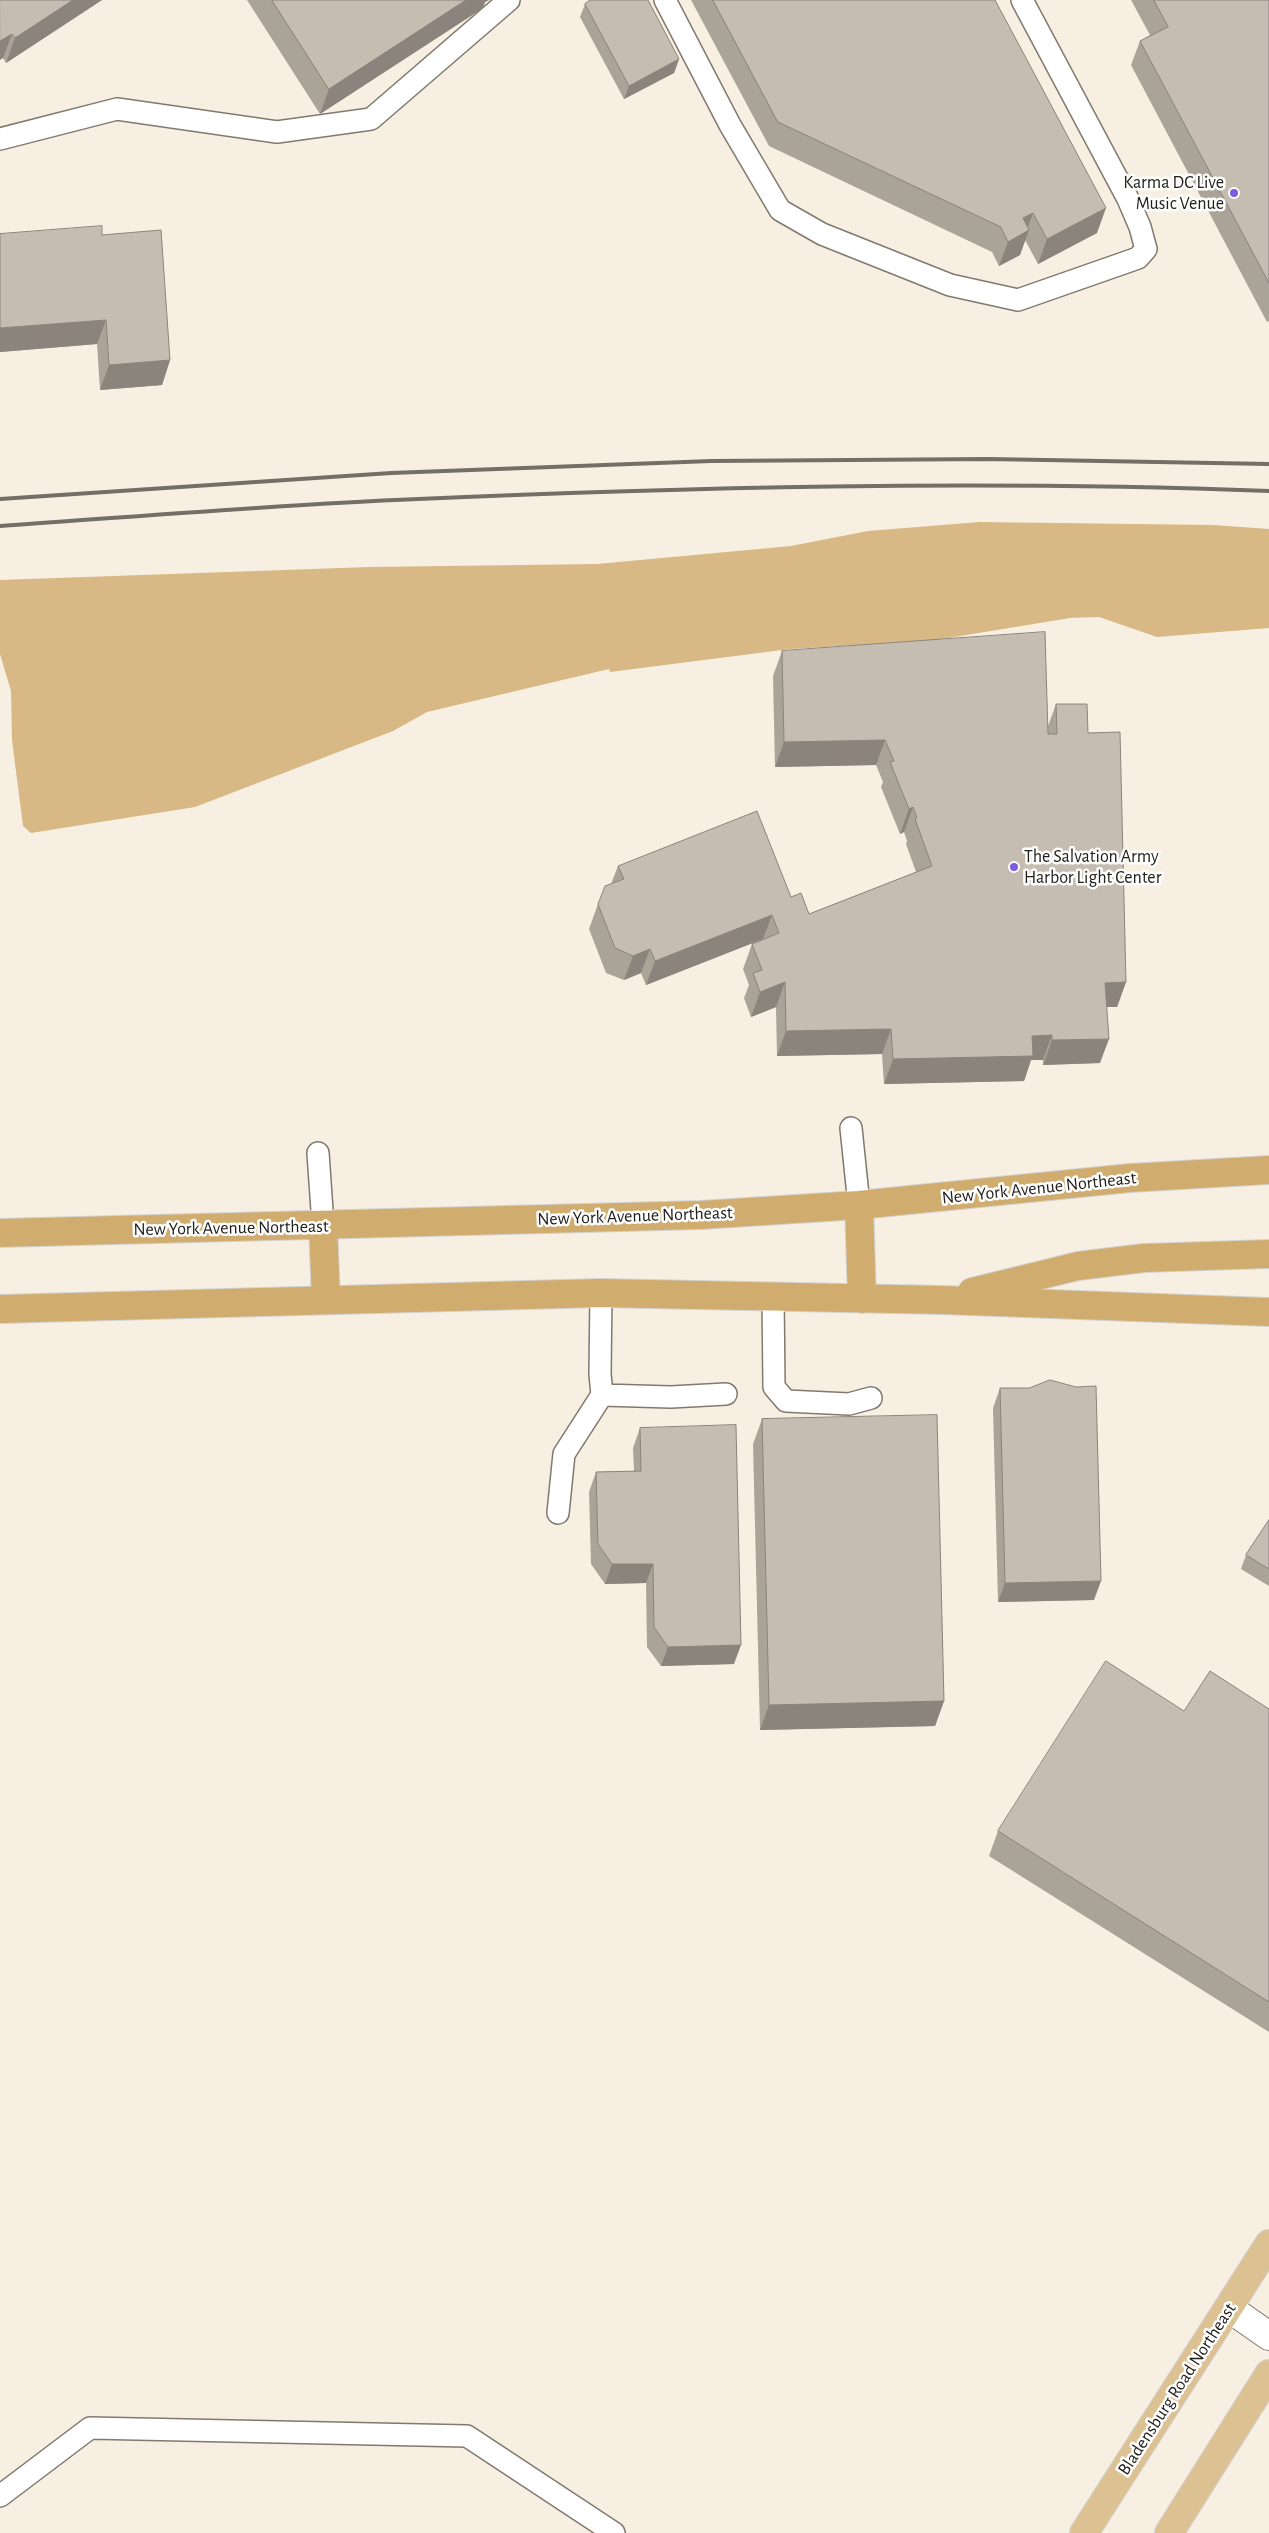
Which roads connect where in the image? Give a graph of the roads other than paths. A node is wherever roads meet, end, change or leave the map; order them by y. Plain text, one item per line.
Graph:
1 (509, 0) edge
2 (665, 0) edge
3 (1022, 0) edge
4 (0, 139) edge
5 (851, 1128) dead end
6 (318, 1153) dead end
7 (1269, 1170) edge
8 (859, 1206) junction
9 (324, 1225) junction
10 (0, 1233) edge
11 (1269, 1254) edge
12 (601, 1294) junction
13 (773, 1296) junction
14 (862, 1299) junction
15 (326, 1300) junction
16 (942, 1300) junction
17 (0, 1309) edge
18 (1269, 1312) edge
19 (726, 1394) dead end
20 (602, 1395) junction
21 (871, 1398) dead end
22 (558, 1513) dead end
23 (1269, 2244) edge
24 (1229, 2308) junction
25 (1269, 2336) edge
26 (1269, 2374) edge
27 (0, 2496) edge
28 (614, 2533) edge
29 (1084, 2533) edge
30 (1169, 2533) edge

1 - 4 lane
2 - 3 lane
5 - 8 lane
6 - 9 lane
7 - 8 highway, New York Avenue Northeast
8 - 9 highway, New York Avenue Northeast
8 - 14 highway
9 - 10 highway, New York Avenue Northeast
9 - 15 highway
11 - 16 highway
12 - 13 highway
12 - 15 highway
12 - 20 lane
13 - 14 highway
13 - 21 lane
14 - 16 highway
15 - 17 highway
16 - 18 highway
19 - 20 lane
20 - 22 lane
23 - 24 main road, Bladensburg Road Northeast
24 - 25 street
24 - 29 main road, Bladensburg Road Northeast
26 - 30 main road
27 - 28 lane

